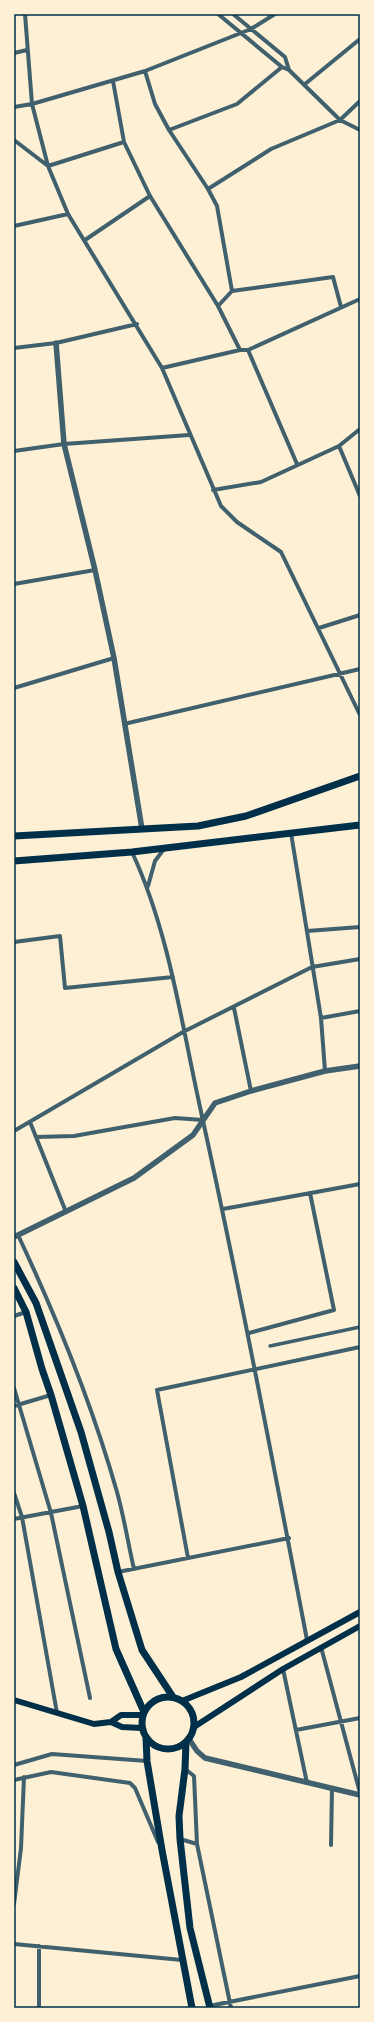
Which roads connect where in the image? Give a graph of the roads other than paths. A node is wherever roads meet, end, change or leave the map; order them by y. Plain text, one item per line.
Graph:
1 (25, 14) edge
2 (218, 14) edge
3 (233, 14) edge
4 (275, 14) edge
5 (251, 29) junction
6 (240, 33) junction
7 (360, 38) edge
8 (27, 50) junction
9 (14, 53) edge
10 (282, 68) junction
11 (289, 70) junction
12 (145, 71) junction
13 (113, 81) junction
14 (305, 84) junction
15 (360, 101) edge
16 (32, 104) junction
17 (14, 107) edge
18 (340, 120) junction
19 (169, 130) junction
20 (360, 130) edge
21 (14, 140) edge
22 (124, 142) junction
23 (48, 166) junction
24 (208, 189) junction
25 (150, 196) junction
26 (68, 214) junction
27 (14, 226) edge
28 (85, 240) junction
29 (232, 291) junction
30 (360, 299) edge
31 (218, 306) junction
32 (341, 307) junction
33 (137, 324) junction
34 (56, 343) junction
35 (14, 348) edge
36 (240, 350) junction
37 (248, 350) junction
38 (162, 368) junction
39 (360, 429) edge
40 (189, 435) junction
41 (64, 444) junction
42 (339, 446) junction
43 (14, 451) edge
44 (297, 464) junction
45 (213, 490) junction
46 (360, 496) edge
47 (95, 570) junction
48 (14, 584) edge
49 (360, 615) edge
50 (319, 628) junction
51 (114, 658) junction
52 (360, 669) edge
53 (340, 674) junction
54 (14, 688) edge
55 (360, 715) edge
56 (124, 724) junction
57 (360, 776) edge
58 (360, 825) edge
59 (142, 829) junction
60 (290, 833) junction
61 (14, 836) edge
62 (164, 848) junction
63 (132, 852) junction
64 (14, 860) edge
65 (148, 887) junction
66 (360, 927) edge
67 (307, 931) junction
68 (14, 942) edge
69 (360, 959) edge
70 (312, 967) junction
71 (173, 977) junction
72 (234, 1008) junction
73 (360, 1011) edge
74 (320, 1018) junction
75 (183, 1032) junction
76 (360, 1066) edge
77 (325, 1071) junction
78 (251, 1091) junction
79 (203, 1120) junction
80 (30, 1122) junction
81 (14, 1131) edge
82 (36, 1137) junction
83 (360, 1184) edge
84 (310, 1193) junction
85 (223, 1209) junction
86 (66, 1212) junction
87 (16, 1236) edge
88 (14, 1262) edge
89 (14, 1288) edge
90 (26, 1312) junction
91 (14, 1316) edge
92 (360, 1327) edge
93 (249, 1333) junction
94 (270, 1346) dead end
95 (360, 1347) edge
96 (255, 1369) junction
97 (14, 1388) edge
98 (51, 1395) junction
99 (20, 1404) junction
100 (14, 1406) edge
101 (14, 1492) edge
102 (83, 1506) junction
103 (51, 1513) junction
104 (22, 1517) junction
105 (14, 1519) edge
106 (289, 1538) junction
107 (188, 1558) junction
108 (134, 1569) junction
109 (118, 1572) junction
110 (360, 1612) edge
111 (360, 1626) edge
112 (307, 1640) junction
113 (321, 1647) junction
114 (283, 1669) junction
115 (174, 1697) junction
116 (90, 1698) dead end
117 (14, 1700) edge
118 (182, 1701) junction
119 (57, 1713) junction
120 (143, 1713) junction
121 (360, 1718) edge
122 (111, 1722) junction
123 (341, 1722) junction
124 (194, 1727) junction
125 (142, 1728) junction
126 (296, 1730) junction
127 (146, 1738) junction
128 (187, 1741) junction
129 (147, 1761) junction
130 (14, 1765) edge
131 (185, 1769) junction
132 (24, 1778) junction
133 (14, 1780) edge
134 (308, 1783) junction
135 (332, 1788) junction
136 (360, 1794) edge
137 (180, 1839) junction
138 (197, 1844) junction
139 (331, 1845) dead end
140 (162, 1850) junction
141 (14, 1904) edge
142 (14, 1944) edge
143 (39, 1946) junction
144 (182, 1960) junction
145 (360, 1976) edge
146 (230, 2001) junction
147 (210, 2007) edge
148 (39, 2008) edge
149 (192, 2008) edge
150 (231, 2008) edge

1 - 8 street
2 - 6 street
3 - 5 street
4 - 5 street
5 - 6 street
5 - 11 street
6 - 10 street
6 - 12 street
7 - 14 street
8 - 9 street
8 - 16 street
10 - 11 street
10 - 19 street
11 - 14 street
12 - 13 street
12 - 19 street
13 - 16 street
13 - 22 street
14 - 18 street
15 - 18 street
16 - 17 street
16 - 23 street
18 - 20 street
18 - 24 street
19 - 24 street
21 - 23 street
22 - 23 street
22 - 25 street
23 - 26 street
24 - 29 street
25 - 28 street
25 - 31 street
26 - 27 street
26 - 28 street
28 - 33 street
29 - 31 street
29 - 32 street
30 - 32 street
31 - 36 street
32 - 37 street
33 - 34 street
33 - 38 street
34 - 35 street
34 - 41 street
36 - 37 street
36 - 38 street
37 - 44 street
38 - 40 street
39 - 42 street
40 - 41 street
40 - 45 street
41 - 43 street
41 - 47 street
42 - 44 street
42 - 46 street
44 - 45 street
45 - 50 street
47 - 48 street
47 - 51 street
49 - 50 street
50 - 53 street
51 - 54 street
51 - 56 street
52 - 53 street
53 - 55 street
53 - 56 street
56 - 59 street
57 - 59 main road
58 - 60 main road
59 - 61 main road
60 - 62 main road
60 - 67 street
62 - 63 main road
62 - 65 street
63 - 64 main road
63 - 65 street
65 - 71 street
66 - 67 street
67 - 70 street
68 - 71 street
69 - 70 street
70 - 72 street
70 - 74 street
71 - 75 street
72 - 75 street
72 - 78 street
73 - 74 street
74 - 77 street
75 - 79 street
75 - 80 street
76 - 77 street
77 - 78 street
78 - 79 street
79 - 82 street
79 - 85 street
79 - 86 street
80 - 81 street
80 - 82 street
82 - 86 street
83 - 84 street
84 - 85 street
84 - 93 street
85 - 93 street
86 - 87 street
87 - 108 street
88 - 109 main road
89 - 90 main road
90 - 91 street
90 - 98 main road
92 - 94 street
93 - 96 street
95 - 96 street
96 - 106 street
96 - 107 street
97 - 99 street
98 - 99 street
98 - 102 main road
99 - 100 street
99 - 103 street
101 - 104 street
102 - 103 street
102 - 120 main road
103 - 104 street
103 - 116 street
104 - 105 street
104 - 119 street
106 - 107 street
106 - 112 street
107 - 108 street
108 - 109 street
109 - 115 main road
110 - 112 main road
111 - 113 main road
112 - 118 main road
113 - 114 main road
113 - 123 street
114 - 124 main road
114 - 126 street
115 - 118 main road
115 - 120 main road
117 - 119 main road
118 - 124 main road
119 - 122 main road
120 - 122 main road
120 - 125 main road
121 - 123 street
122 - 125 main road
123 - 126 street
123 - 136 street
124 - 128 main road
125 - 127 main road
126 - 134 street
127 - 128 main road
127 - 129 main road
128 - 131 main road
128 - 134 street
129 - 130 street
129 - 140 main road
131 - 137 main road
131 - 138 street
132 - 133 street
132 - 140 street
132 - 141 street
134 - 135 street
135 - 136 street
135 - 139 street
137 - 138 street
137 - 147 main road
138 - 146 street
140 - 144 main road
142 - 143 street
143 - 144 street
143 - 148 street
144 - 149 main road
145 - 146 street
146 - 147 street
146 - 150 street

